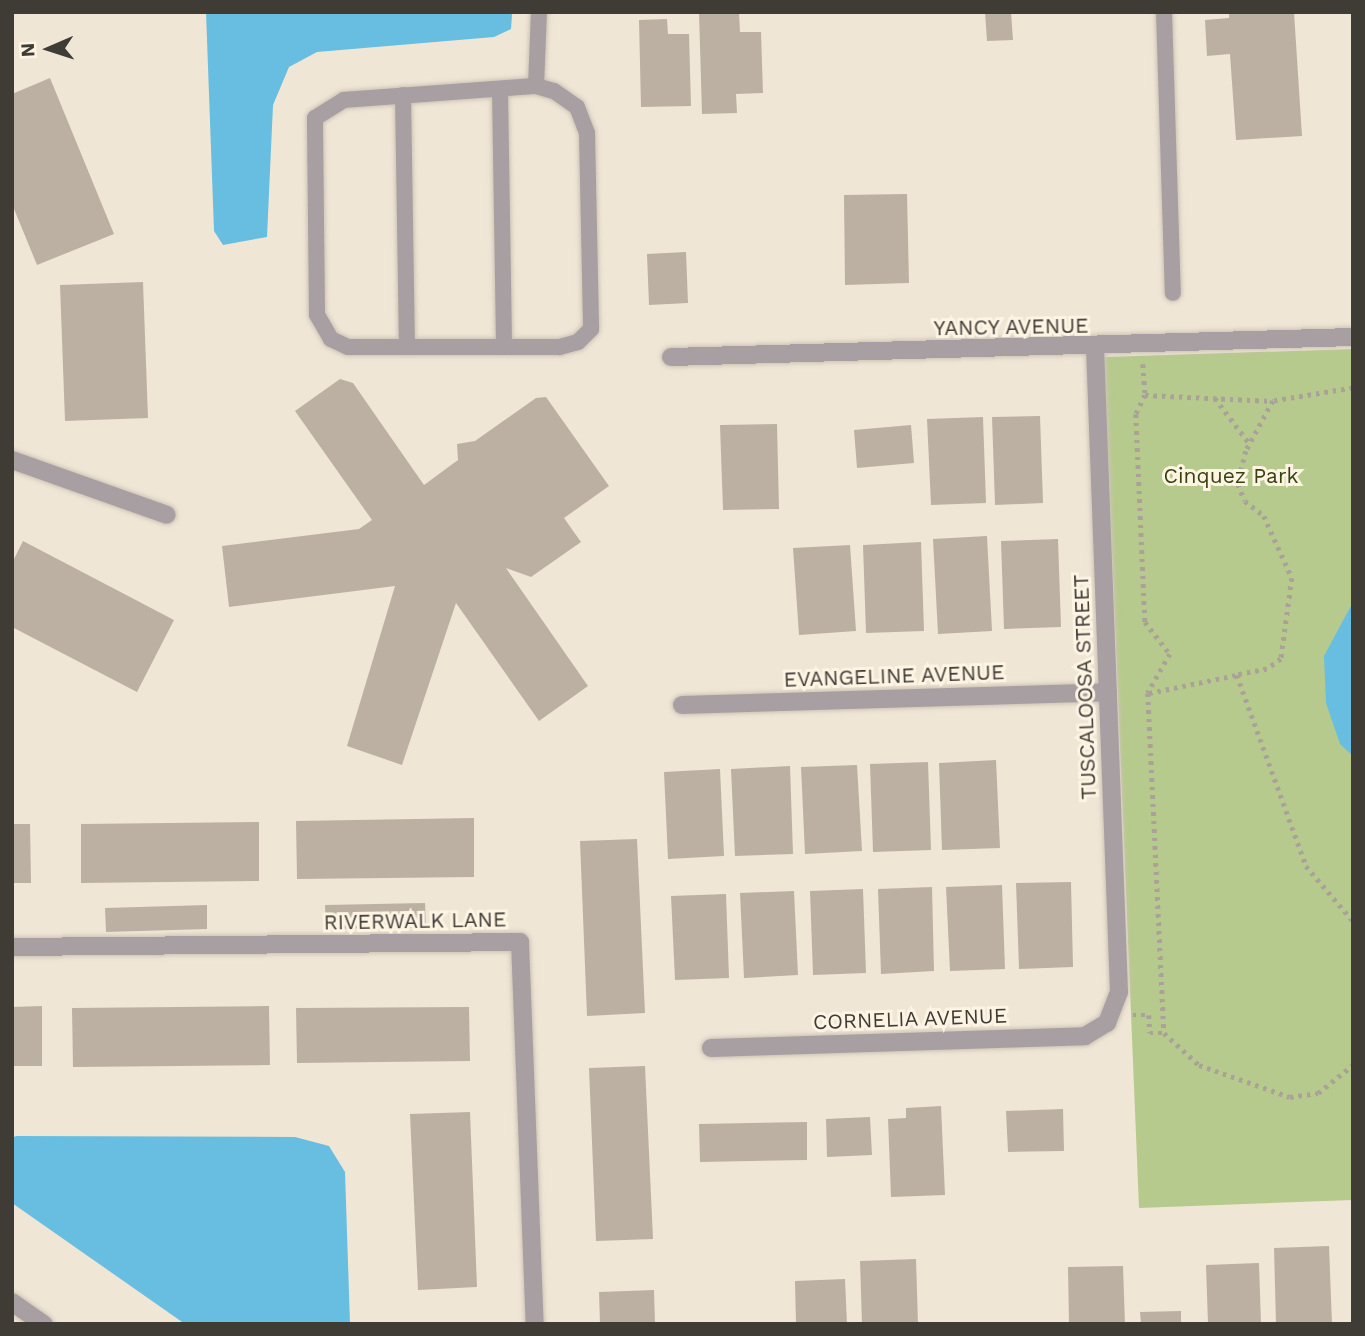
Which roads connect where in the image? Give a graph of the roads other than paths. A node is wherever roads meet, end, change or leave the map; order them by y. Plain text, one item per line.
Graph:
1 (539, 12) edge
2 (1164, 12) edge
3 (536, 86) junction
4 (500, 89) junction
5 (403, 96) junction
6 (1173, 293) dead end
7 (1353, 337) edge
8 (407, 347) junction
9 (504, 347) junction
10 (1095, 348) junction
11 (671, 357) dead end
12 (12, 460) edge
13 (167, 515) dead end
14 (1108, 692) junction
15 (682, 705) dead end
16 (12, 947) edge
17 (1109, 1019) joint
18 (711, 1048) dead end
19 (12, 1302) edge
20 (44, 1324) edge
21 (535, 1324) edge

1 - 3 lane
2 - 6 lane
3 - 4 lane
3 - 9 lane
4 - 5 lane
4 - 9 lane
5 - 8 lane
5 - 8 lane
7 - 10 street, YANCY AVENUE
8 - 9 lane
10 - 11 street, YANCY AVENUE
10 - 14 street, TUSCALOOSA STREET
12 - 13 street
14 - 15 street, EVANGELINE AVENUE
14 - 17 street, TUSCALOOSA STREET
16 - 21 street, RIVERWALK LANE
17 - 18 street, CORNELIA AVENUE
19 - 20 street

